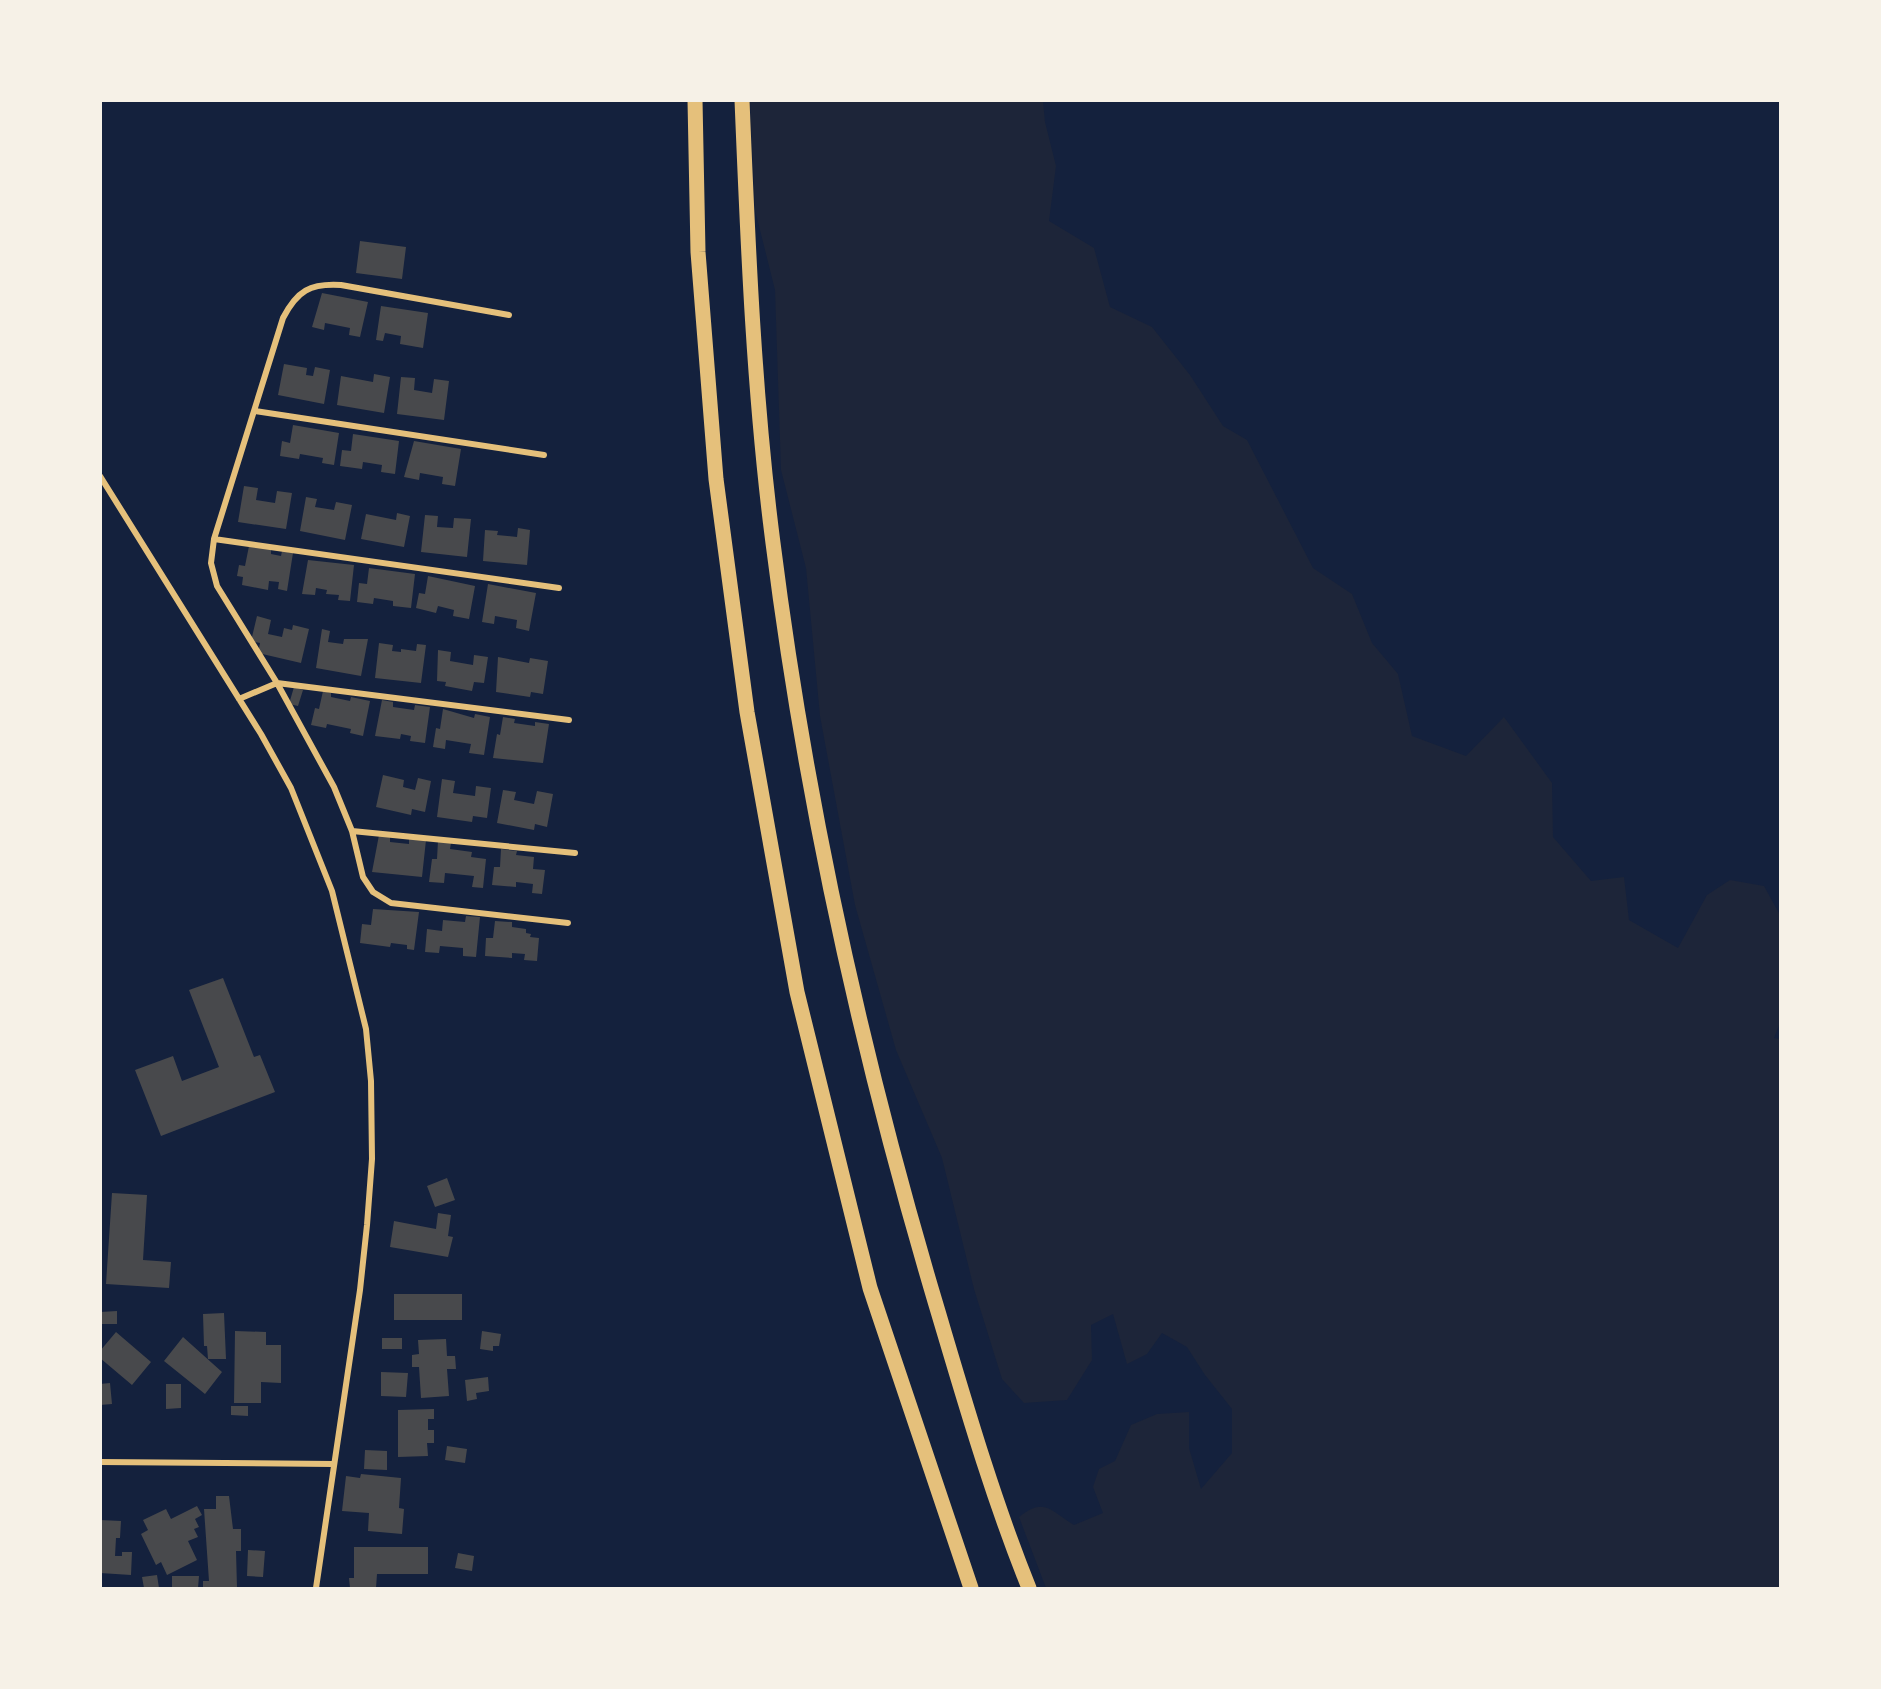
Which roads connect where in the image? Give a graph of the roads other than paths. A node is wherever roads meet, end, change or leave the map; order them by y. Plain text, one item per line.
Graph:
1 (695, 100) edge
2 (742, 100) edge
3 (509, 315) dead end
4 (255, 411) junction
5 (544, 455) dead end
6 (100, 476) edge
7 (214, 539) junction
8 (559, 588) dead end
9 (277, 683) junction
10 (239, 699) junction
11 (570, 720) dead end
12 (352, 831) junction
13 (575, 853) dead end
14 (568, 923) dead end
15 (100, 1462) edge
16 (333, 1464) junction
17 (316, 1588) edge
18 (970, 1588) edge
19 (1029, 1588) edge

1 - 18 main road
2 - 19 main road
3 - 4 street
4 - 5 street
4 - 7 street
6 - 10 street
7 - 8 street
7 - 9 street
9 - 10 street
9 - 11 street
9 - 12 street
10 - 16 street
12 - 13 street
12 - 14 street
15 - 16 street
16 - 17 street

